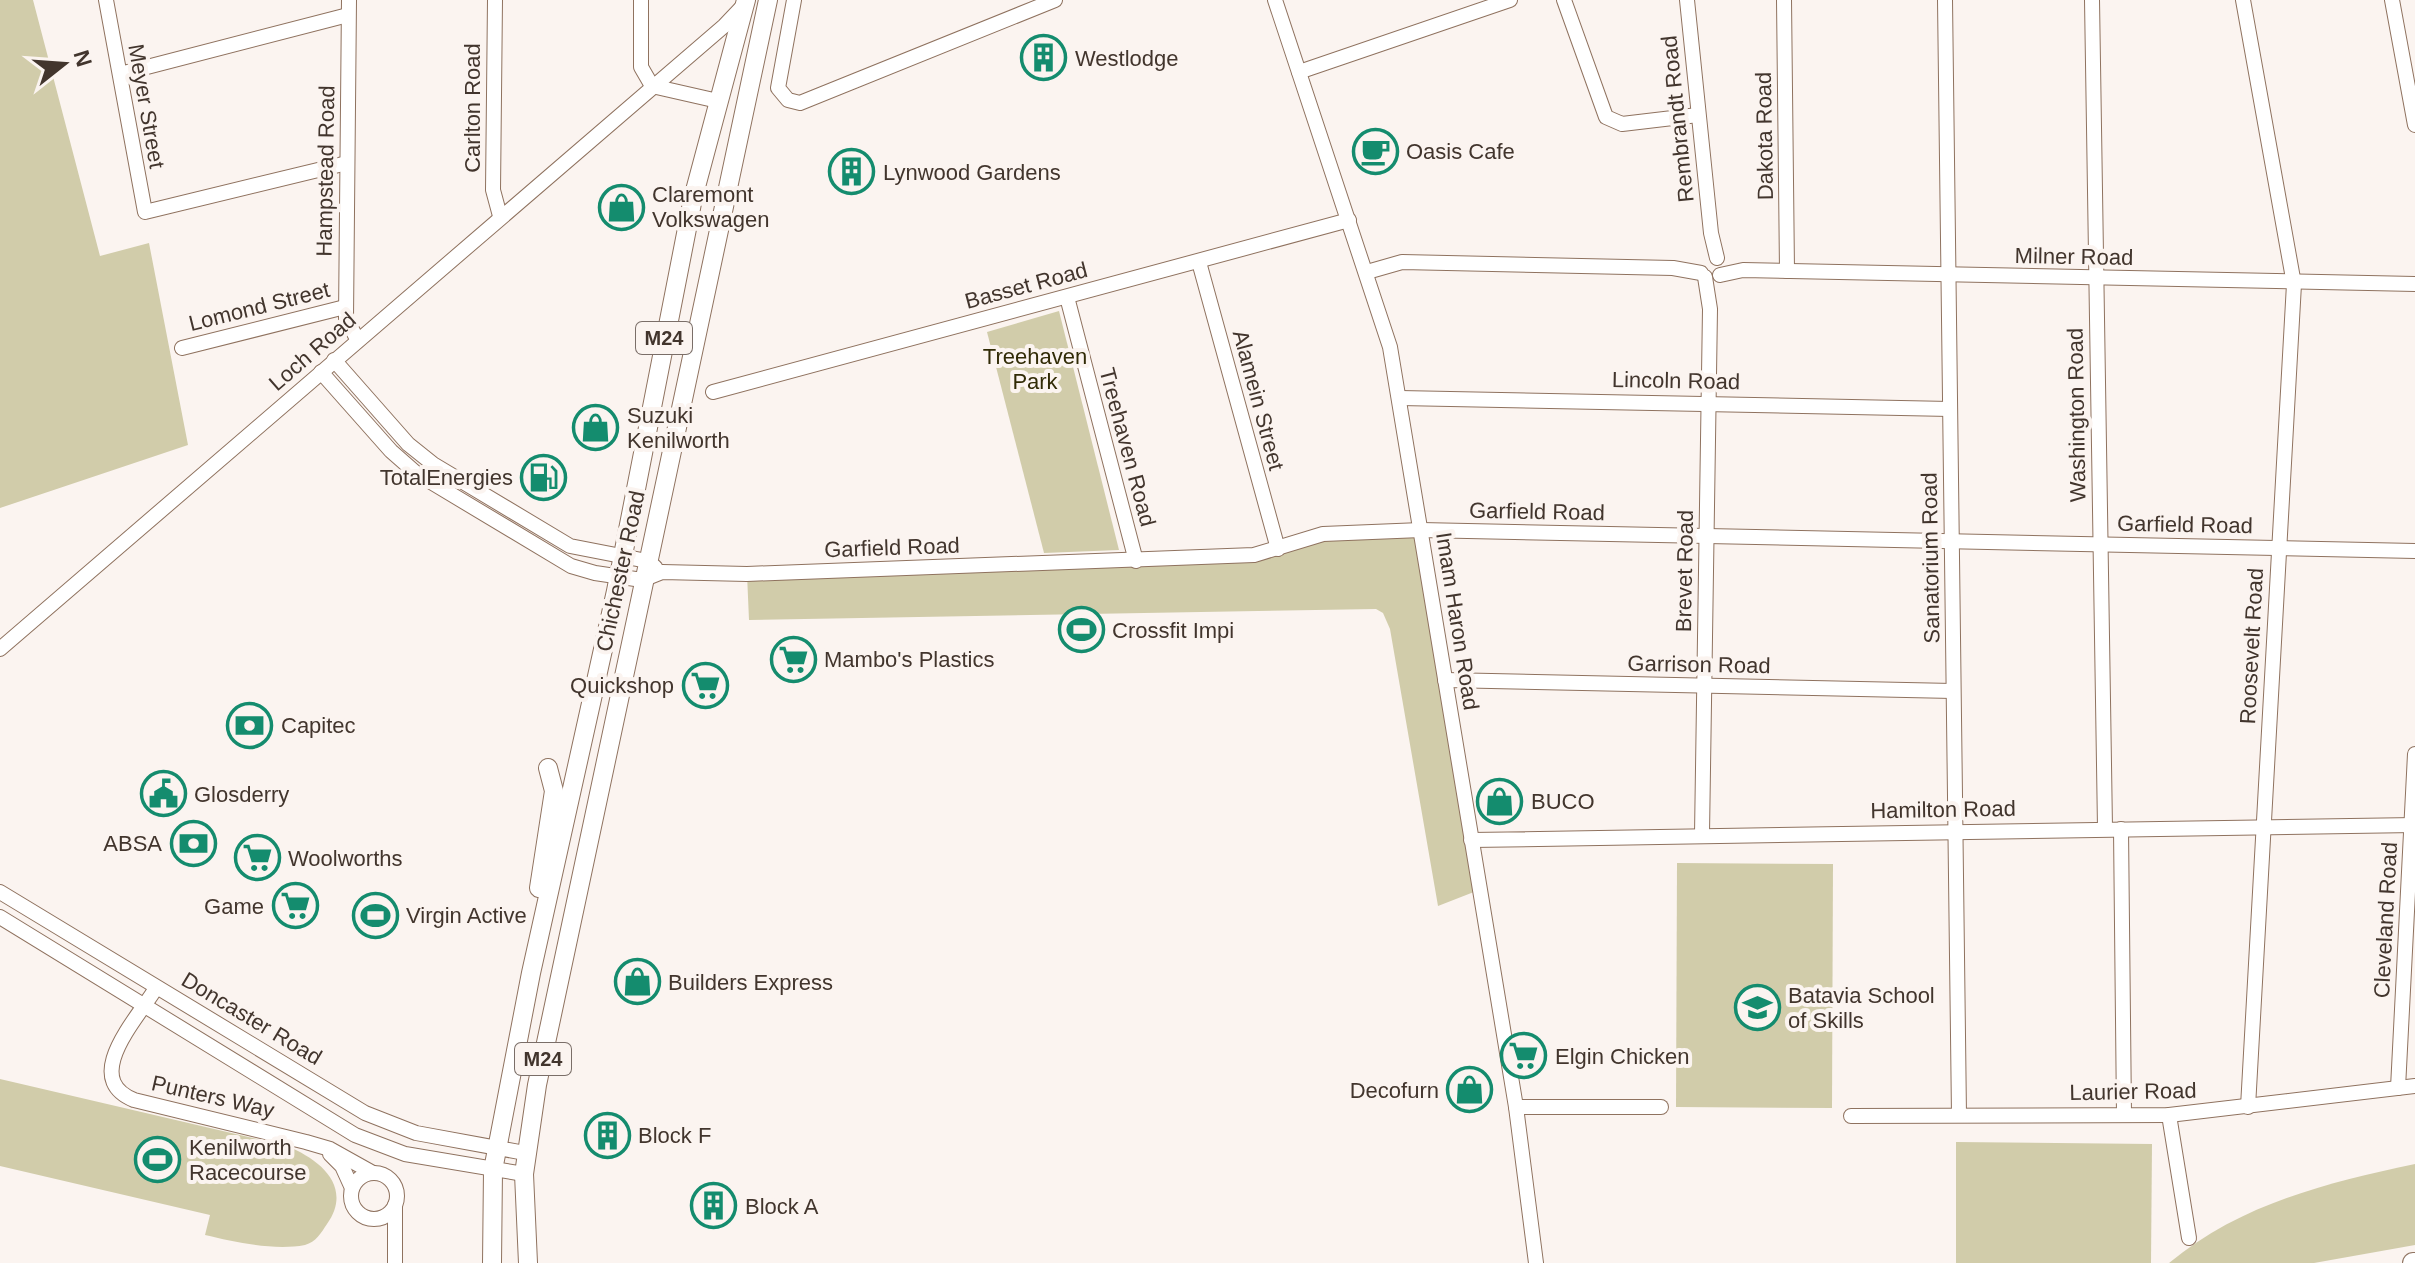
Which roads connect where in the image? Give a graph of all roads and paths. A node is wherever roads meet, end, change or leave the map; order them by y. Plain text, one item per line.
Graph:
1 (106, 0) edge
2 (495, 0) edge
3 (641, 0) edge
4 (768, 0) edge
5 (794, 0) edge
6 (1055, 0) edge
7 (1275, 0) edge
8 (1510, 0) edge
9 (1564, 0) edge
10 (1687, 0) edge
11 (1784, 0) edge
12 (1945, 0) edge
13 (2092, 0) edge
14 (2243, 0) edge
15 (2392, 0) edge
16 (746, 1) edge
17 (348, 8) edge
18 (1299, 72) junction
19 (120, 74) junction
20 (652, 86) junction
21 (718, 101) junction
22 (1698, 115) junction
23 (2414, 116) edge
24 (347, 163) junction
25 (500, 216) junction
26 (1349, 220) junction
27 (1199, 262) junction
28 (1711, 268) junction
29 (1787, 271) junction
30 (1367, 272) junction
31 (1948, 275) junction
32 (2096, 279) junction
33 (2294, 284) junction
34 (2411, 287) edge
35 (1067, 297) junction
36 (345, 307) junction
37 (357, 339) junction
38 (182, 348) dead end
39 (334, 360) junction
40 (321, 372) junction
41 (713, 392) dead end
42 (1400, 398) junction
43 (1709, 403) junction
44 (1950, 409) junction
45 (1421, 530) junction
46 (1707, 537) junction
47 (1951, 542) junction
48 (2100, 544) junction
49 (2279, 548) junction
50 (1278, 549) junction
51 (2415, 551) edge
52 (622, 557) junction
53 (647, 561) junction
54 (1136, 561) junction
55 (662, 572) junction
56 (618, 576) junction
57 (642, 580) junction
58 (0, 649) edge
59 (1445, 680) junction
60 (1704, 686) junction
61 (1953, 691) junction
62 (2415, 754) edge
63 (548, 768) dead end
64 (2413, 825) edge
65 (2263, 826) junction
66 (2105, 828) junction
67 (2121, 829) junction
68 (1955, 832) junction
69 (1702, 834) junction
70 (1471, 840) junction
71 (0, 892) edge
72 (545, 913) junction
73 (0, 917) edge
74 (156, 988) junction
75 (145, 1007) junction
76 (2415, 1086) edge
77 (2398, 1088) junction
78 (1516, 1107) junction
79 (1661, 1107) dead end
80 (2248, 1107) junction
81 (1959, 1115) junction
82 (2124, 1115) junction
83 (2169, 1115) junction
84 (1851, 1116) dead end
85 (320, 1147) junction
86 (496, 1147) junction
87 (525, 1153) junction
88 (493, 1170) junction
89 (373, 1173) junction
90 (524, 1174) junction
91 (352, 1188) junction
92 (395, 1205) junction
93 (375, 1219) junction
94 (2189, 1238) dead end
95 (394, 1263) edge
96 (492, 1263) edge
97 (528, 1263) edge
98 (1536, 1263) edge

1 - 19 street, Meyer Street
2 - 25 street, Carlton Road
3 - 20 street
4 - 53 main road, Chichester Road / M24
5 - 6 street
7 - 18 street, Imam Haron Road
8 - 18 street
9 - 22 street
10 - 22 street, Rembrandt Road
11 - 29 street, Dakota Road
12 - 31 street, Sanatorium Road
13 - 32 street, Washington Road
14 - 33 street, Roosevelt Road
15 - 23 street
16 - 20 street, Loch Road
16 - 21 main road, Chichester Road / M24
17 - 19 street
17 - 24 street, Hampstead Road
18 - 26 street, Imam Haron Road
19 - 24 street, Meyer Street
20 - 21 street
20 - 25 street, Loch Road
21 - 52 main road, Chichester Road / M24
22 - 28 street, Rembrandt Road
24 - 36 street, Hampstead Road
25 - 37 street, Loch Road
26 - 27 street, Basset Road
26 - 30 street, Imam Haron Road
27 - 35 street, Basset Road
27 - 50 street, Alamein Street
28 - 29 street, Milner Road
28 - 30 street, Milner Road
28 - 43 street, Brevet Road
29 - 31 street, Milner Road
30 - 42 street, Imam Haron Road
31 - 32 street, Milner Road
31 - 44 street, Sanatorium Road
32 - 33 street, Milner Road
32 - 48 street, Washington Road
33 - 34 street, Milner Road
33 - 49 street, Roosevelt Road
35 - 41 street, Basset Road
35 - 54 street, Treehaven Road
36 - 37 street, Hampstead Road
36 - 38 street, Lomond Street
37 - 39 street, Loch Road
39 - 40 street, Loch Road
39 - 52 street
40 - 56 street
40 - 58 street, Loch Road
42 - 43 street, Lincoln Road
42 - 45 street, Imam Haron Road
43 - 44 street, Lincoln Road
43 - 46 street, Brevet Road
44 - 47 street, Sanatorium Road
45 - 46 street, Garfield Road
45 - 50 street, Garfield Road
45 - 59 street, Imam Haron Road
46 - 47 street, Garfield Road
46 - 60 street, Brevet Road
47 - 48 street, Garfield Road
47 - 61 street, Sanatorium Road
48 - 49 street, Garfield Road
48 - 66 street, Washington Road
49 - 51 street, Garfield Road
49 - 65 street, Roosevelt Road
50 - 54 street, Garfield Road
52 - 53 street
52 - 56 main road, Chichester Road / M24
53 - 55 street
53 - 57 main road, Chichester Road / M24
54 - 55 street, Garfield Road
55 - 57 street, Garfield Road
56 - 57 street
56 - 72 main road, Chichester Road / M24
57 - 87 main road, Chichester Road / M24
59 - 60 street, Garrison Road
59 - 70 street, Imam Haron Road
60 - 61 street, Garrison Road
60 - 69 street, Brevet Road
61 - 68 street, Sanatorium Road
62 - 64 street, Cleveland Road
63 - 72 main road
64 - 65 street, Hamilton Road
64 - 77 street, Cleveland Road
65 - 67 street, Hamilton Road
65 - 80 street, Roosevelt Road
66 - 67 street, Hamilton Road
66 - 68 street, Hamilton Road
67 - 82 street
68 - 69 street, Hamilton Road
68 - 81 street, Sanatorium Road
69 - 70 street, Hamilton Road
70 - 78 street, Imam Haron Road
71 - 74 street, Doncaster Road
72 - 86 main road, Chichester Road / M24
73 - 75 street, Doncaster Road
74 - 75 street, Punters Way
74 - 86 street, Doncaster Road
75 - 85 street, Punters Way
75 - 88 street, Doncaster Road
76 - 77 street, Laurier Road
77 - 80 street, Laurier Road
78 - 79 street
78 - 98 street, Imam Haron Road
80 - 83 street, Laurier Road
81 - 82 street, Laurier Road
81 - 84 street, Laurier Road
82 - 83 street, Laurier Road
83 - 94 street
85 - 89 street, Punters Way
85 - 91 street, Punters Way
86 - 87 street, Doncaster Road
86 - 88 main road, M24
87 - 90 main road, M24
88 - 90 street, Doncaster Road
88 - 96 main road, M24
89 - 91 street
89 - 92 street, Punters Way
90 - 97 main road, M24
91 - 93 street, Punters Way
92 - 93 street
92 - 95 street, Punters Way
93 - 95 street, Punters Way

